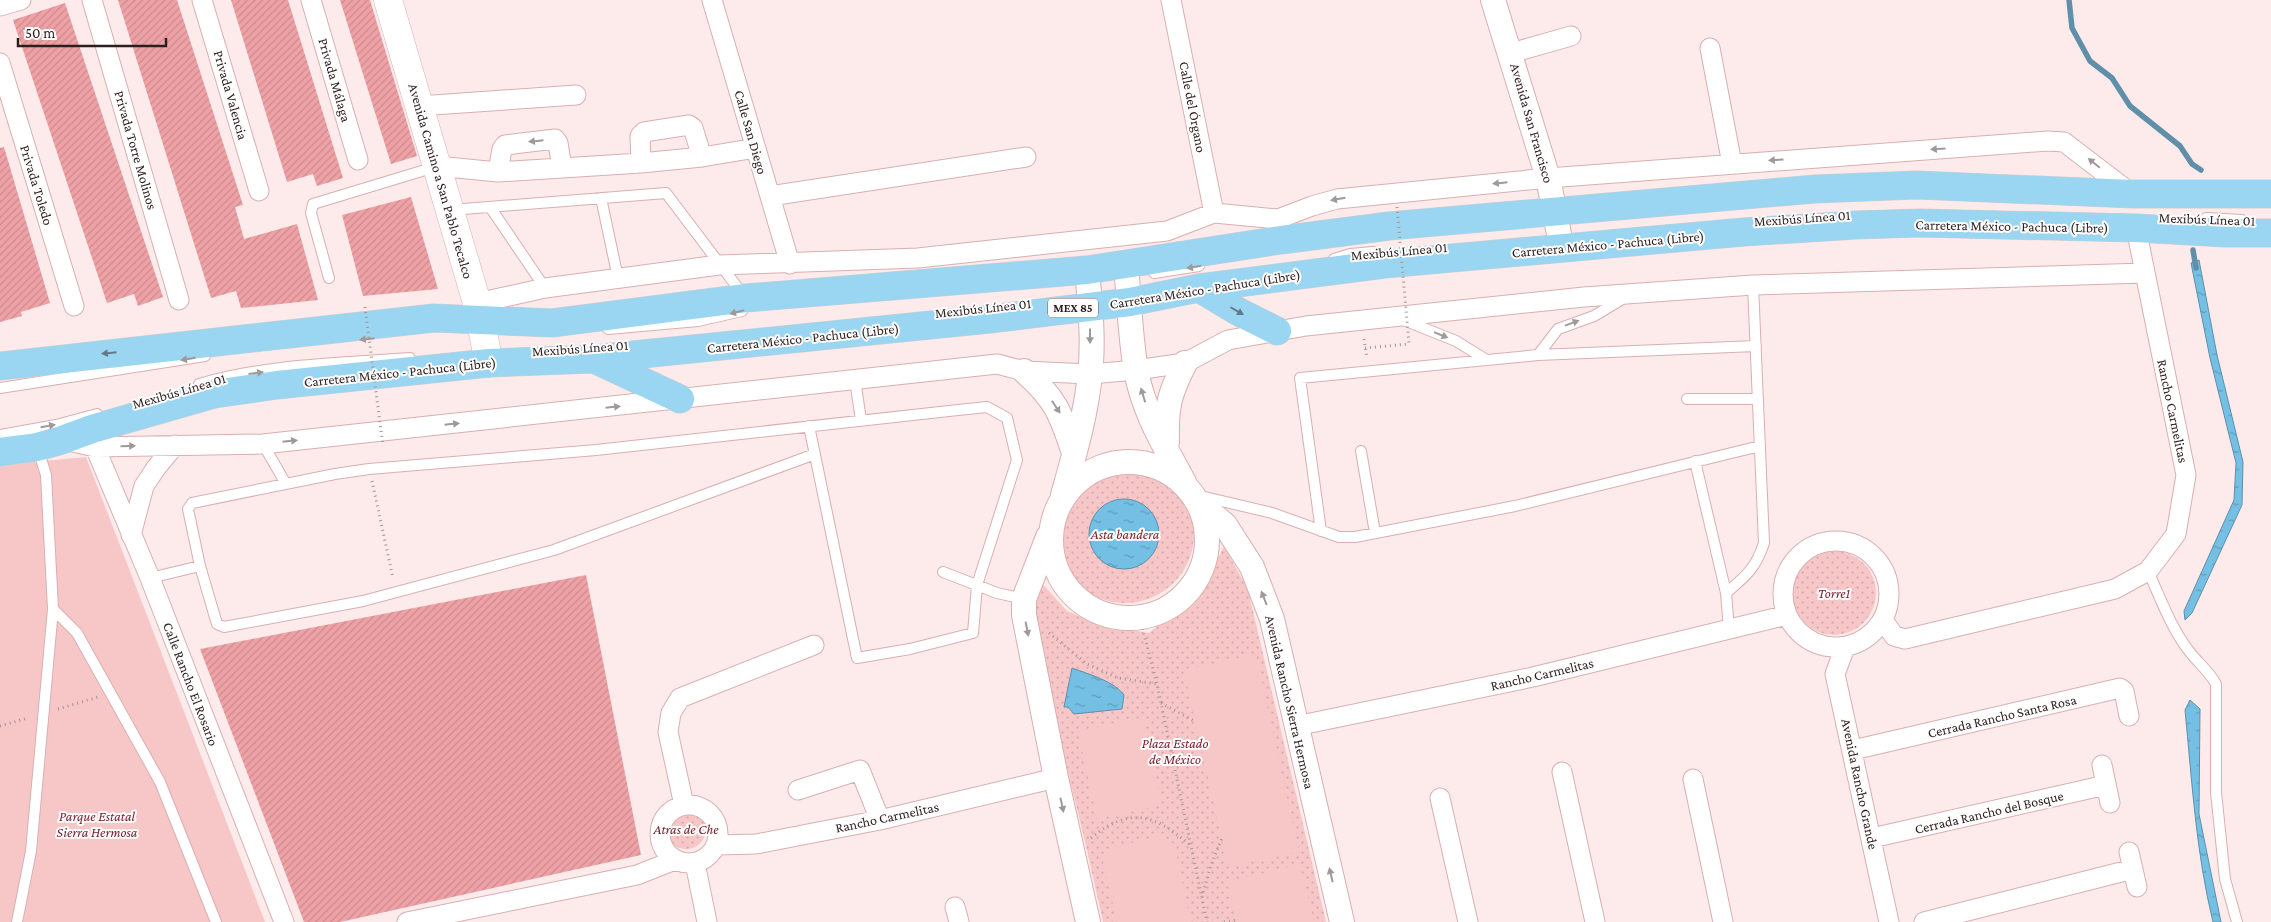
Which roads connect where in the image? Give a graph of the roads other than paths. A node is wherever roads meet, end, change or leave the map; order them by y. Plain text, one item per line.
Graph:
1 (92, 0) edge
2 (202, 0) edge
3 (311, 0) edge
4 (388, 0) edge
5 (712, 0) edge
6 (1171, 0) edge
7 (1493, 0) edge
8 (1571, 36) dead end
9 (1710, 48) dead end
10 (1511, 52) junction
11 (0, 64) edge
12 (576, 95) dead end
13 (419, 106) junction
14 (756, 148) junction
15 (702, 157) junction
16 (1026, 157) dead end
17 (358, 160) dead end
18 (641, 164) junction
19 (1732, 164) junction
20 (437, 166) junction
21 (562, 168) junction
22 (498, 172) junction
23 (1548, 178) junction
24 (259, 191) dead end
25 (2132, 194) junction
26 (2271, 194) edge
27 (770, 196) junction
28 (1889, 197) dead end
29 (601, 198) junction
30 (2271, 201) edge
31 (490, 207) junction
32 (450, 210) junction
33 (1214, 213) junction
34 (2197, 218) dead end
35 (1778, 219) dead end
36 (2263, 226) edge
37 (1280, 229) junction
38 (2145, 229) junction
39 (1562, 231) junction
40 (1598, 234) dead end
41 (1127, 235) junction
42 (1083, 241) junction
43 (1321, 246) dead end
44 (1388, 251) dead end
45 (790, 264) junction
46 (719, 265) junction
47 (921, 271) junction
48 (2145, 273) junction
49 (1203, 276) junction
50 (329, 278) dead end
51 (618, 278) junction
52 (1128, 282) junction
53 (1753, 285) junction
54 (545, 288) junction
55 (1089, 288) junction
56 (1631, 294) junction
57 (746, 298) junction
58 (1063, 299) dead end
59 (179, 300) dead end
60 (841, 301) dead end
61 (1036, 303) dead end
62 (74, 306) dead end
63 (1396, 317) junction
64 (602, 330) dead end
65 (1277, 332) junction
66 (483, 334) junction
67 (1756, 346) junction
68 (219, 354) dead end
69 (582, 354) junction
70 (460, 355) dead end
71 (1538, 355) junction
72 (416, 357) dead end
73 (0, 359) edge
74 (1485, 359) junction
75 (36, 362) junction
76 (1185, 363) junction
77 (0, 366) edge
78 (1136, 370) junction
79 (1024, 372) junction
80 (1090, 374) junction
81 (856, 380) junction
82 (0, 388) edge
83 (188, 388) dead end
84 (680, 399) junction
85 (1687, 399) dead end
86 (1758, 399) junction
87 (104, 412) dead end
88 (861, 420) junction
89 (809, 426) junction
90 (0, 435) edge
91 (50, 443) junction
92 (263, 444) junction
93 (176, 445) junction
94 (1760, 446) junction
95 (95, 447) junction
96 (1167, 451) junction
97 (0, 452) edge
98 (1361, 452) dead end
99 (815, 454) junction
100 (1074, 454) junction
101 (1695, 461) junction
102 (286, 484) junction
103 (1192, 494) junction
104 (1063, 495) junction
105 (1321, 531) junction
106 (1050, 533) junction
107 (1375, 533) junction
108 (131, 535) junction
109 (200, 566) junction
110 (2148, 571) junction
111 (943, 572) dead end
112 (150, 578) junction
113 (977, 585) junction
114 (1726, 593) junction
115 (1024, 607) junction
116 (53, 609) junction
117 (1787, 615) junction
118 (1883, 620) junction
119 (1729, 629) junction
120 (814, 645) dead end
121 (1845, 647) junction
122 (2130, 716) dead end
123 (1296, 726) junction
124 (1853, 750) junction
125 (2102, 765) dead end
126 (1562, 772) dead end
127 (1056, 778) junction
128 (1693, 779) dead end
129 (798, 790) dead end
130 (1440, 798) dead end
131 (684, 805) junction
132 (880, 820) junction
133 (1872, 838) junction
134 (717, 845) junction
135 (675, 860) junction
136 (694, 863) junction
137 (2133, 869) dead end
138 (17, 922) edge
139 (216, 922) edge
140 (284, 922) edge
141 (407, 922) edge
142 (707, 922) edge
143 (1088, 922) edge
144 (1342, 922) edge
145 (1468, 922) edge
146 (1595, 922) edge
147 (1723, 922) edge
148 (1889, 922) edge
149 (1924, 922) edge
150 (2237, 922) edge

1 - 59 street, Privada Torre Molinos
2 - 24 street, Privada Valencia
3 - 17 street, Privada Málaga
4 - 13 main road, Avenida Camino a San Pablo Tecalco
5 - 14 street, Calle San Diego
6 - 33 street, Calle del Órgano
7 - 10 street, Avenida San Francisco
8 - 10 street
9 - 19 street
10 - 23 street, Avenida San Francisco
11 - 62 street, Privada Toledo
12 - 13 street
13 - 20 main road, Avenida Camino a San Pablo Tecalco
14 - 15 street
14 - 27 street, Calle San Diego
15 - 18 street
15 - 18 street
16 - 27 street
18 - 21 street
19 - 23 street
25 -> 19 street
20 - 22 street
20 - 32 main road, Avenida Camino a San Pablo Tecalco
20 - 50 lane
21 - 22 street
21 -> 22 street
23 -> 37 street
23 - 39 street, Avenida San Francisco
25 - 26 main road, Carretera México - Pachuca (Libre) / MEX 85
25 - 39 main road, Carretera México - Pachuca (Libre) / MEX 85
27 - 45 street, Calle San Diego
28 - 30 lane, Mexibús Línea 01
29 - 31 lane
29 - 46 lane
29 - 51 lane
31 - 32 lane
31 - 54 lane
32 - 66 main road, Avenida Camino a San Pablo Tecalco
33 - 37 street
33 - 41 street
34 - 36 lane, Mexibús Línea 01
35 - 40 lane, Mexibús Línea 01
36 - 38 main road, Carretera México - Pachuca (Libre) / MEX 85
37 - 39 main road, Carretera México - Pachuca (Libre) / MEX 85
37 -> 52 main road, Carretera México - Pachuca (Libre) / MEX 85
38 - 39 main road, Carretera México - Pachuca (Libre) / MEX 85
38 - 48 street, Rancho Carmelitas
39 - 43 lane, Mexibús Línea 01
39 - 49 main road, Carretera México - Pachuca (Libre) / MEX 85
41 - 42 street
41 - 52 street
42 - 47 street
42 - 55 street
44 - 52 lane, Mexibús Línea 01
45 - 46 street
45 - 47 street
46 - 51 street
46 - 57 lane
47 - 55 main road, Carretera México - Pachuca (Libre) / MEX 85
47 - 57 main road, Carretera México - Pachuca (Libre) / MEX 85
48 - 53 street
48 - 110 street, Rancho Carmelitas
49 - 52 main road, Carretera México - Pachuca (Libre) / MEX 85
49 -> 65 main road
51 - 54 street
52 - 55 main road, Carretera México - Pachuca (Libre) / MEX 85
52 - 55 main road, Carretera México - Pachuca (Libre) / MEX 85
52 - 78 street, Avenida Rancho Sierra Hermosa
53 - 56 street
53 - 67 lane
54 - 66 street
55 - 69 main road, Carretera México - Pachuca (Libre) / MEX 85
55 -> 80 street
56 - 63 street
71 -> 56 lane
57 - 66 main road, Carretera México - Pachuca (Libre) / MEX 85
58 - 61 lane, Mexibús Línea 01
60 -> 64 lane, Mexibús Línea 01
63 - 65 street
63 -> 74 lane
65 - 76 street
66 - 69 main road, Carretera México - Pachuca (Libre) / MEX 85
66 - 70 lane
66 -> 75 main road, Carretera México - Pachuca (Libre) / MEX 85
66 - 91 main road, Carretera México - Pachuca (Libre) / MEX 85
67 - 71 lane
67 - 86 lane
68 -> 82 lane, Mexibús Línea 01
69 - 84 main road
71 - 74 lane
83 -> 72 lane, Mexibús Línea 01
73 - 75 main road
74 - 105 lane
75 - 77 main road, Carretera México - Pachuca (Libre) / MEX 85
76 - 78 street
76 - 96 street
78 - 80 street
96 -> 78 street, Avenida Rancho Sierra Hermosa
79 - 80 street
79 - 81 street
79 -> 100 street
80 - 100 street
81 - 84 street
81 - 88 lane
92 -> 84 street
85 - 86 lane
86 - 94 lane
90 -> 87 lane
88 - 89 lane
88 - 113 lane
89 - 99 lane
89 - 102 lane
91 - 95 street
91 - 97 main road, Carretera México - Pachuca (Libre) / MEX 85
91 - 116 lane
92 - 93 street
92 - 102 lane
95 -> 93 street
93 - 108 street
94 - 101 lane
94 - 114 lane
95 - 108 street, Calle Rancho El Rosario
96 - 103 street, Avenida Rancho Sierra Hermosa
98 - 107 lane
99 - 109 lane
99 - 113 lane
100 - 104 street
101 - 107 lane
101 - 114 lane
102 - 109 lane
103 - 104 street
103 - 105 lane
103 - 106 street
123 -> 103 street, Avenida Rancho Sierra Hermosa
104 - 106 street
105 - 107 lane
106 - 115 street
108 - 112 street, Calle Rancho El Rosario
109 - 112 lane
110 - 118 street, Rancho Carmelitas
110 - 150 lane
111 - 113 lane
112 - 140 street, Calle Rancho El Rosario
113 - 115 lane
114 - 119 lane
115 -> 127 street
116 - 138 lane
116 - 139 lane
117 - 118 street
117 - 119 street, Rancho Carmelitas
117 - 121 street
118 - 121 street
119 - 123 street, Rancho Carmelitas
120 - 131 street
121 - 124 street, Avenida Rancho Grande
122 - 124 street, Cerrada Rancho Santa Rosa
144 -> 123 street, Avenida Rancho Sierra Hermosa
124 - 133 street, Avenida Rancho Grande
125 - 133 street, Cerrada Rancho del Bosque
126 - 146 street
127 - 132 street, Rancho Carmelitas
127 -> 143 street
128 - 147 street
129 - 132 street
130 - 145 street
131 - 134 street
131 - 135 street
132 - 134 street, Rancho Carmelitas
133 - 148 street, Avenida Rancho Grande
134 - 136 street
135 - 136 street
135 - 141 street
136 - 142 street
137 - 149 street

